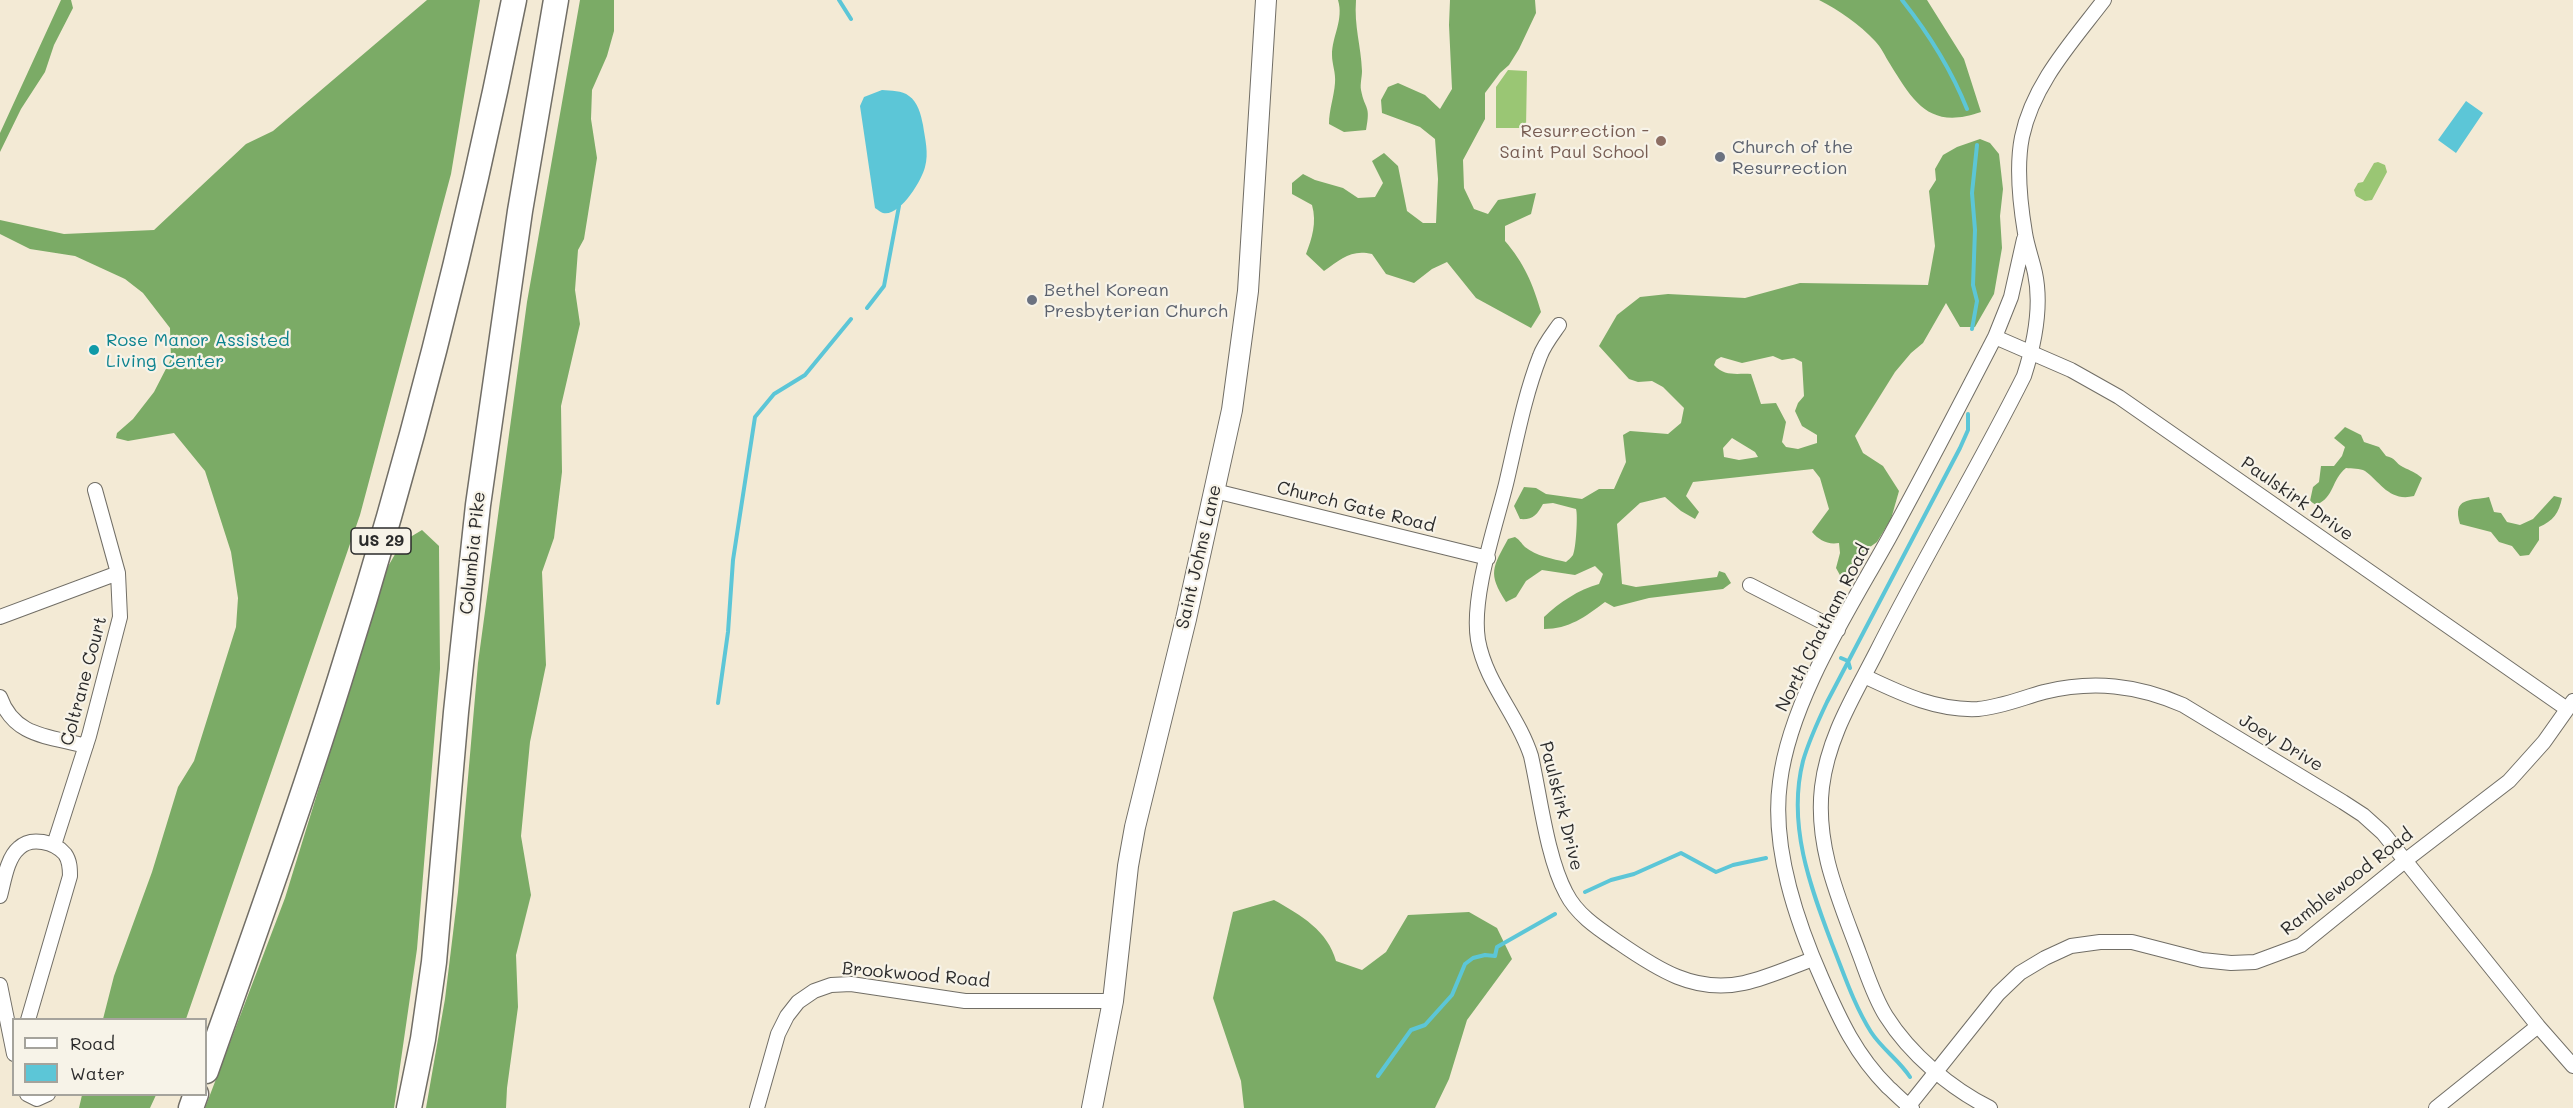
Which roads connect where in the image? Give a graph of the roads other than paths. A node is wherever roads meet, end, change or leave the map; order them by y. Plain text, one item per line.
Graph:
1 (514, 0) edge
2 (556, 0) edge
3 (1266, 0) edge
4 (2104, 0) edge
5 (2025, 234) junction
6 (1559, 325) dead end
7 (1995, 337) junction
8 (2031, 353) junction
9 (95, 490) dead end
10 (1215, 491) junction
11 (1488, 558) junction
12 (118, 573) junction
13 (1750, 585) dead end
14 (0, 617) edge
15 (1838, 630) junction
16 (1864, 676) junction
17 (0, 697) edge
18 (2570, 705) edge
19 (86, 746) junction
20 (54, 845) junction
21 (2406, 860) junction
22 (0, 896) edge
23 (1813, 959) junction
24 (0, 985) edge
25 (1113, 1001) junction
26 (29, 1018) edge
27 (2538, 1026) junction
28 (11, 1033) edge
29 (2573, 1066) edge
30 (207, 1068) edge
31 (1935, 1071) junction
32 (30, 1096) edge
33 (45, 1096) edge
34 (1909, 1107) edge
35 (410, 1108) edge
36 (757, 1108) edge
37 (1092, 1108) edge
38 (1990, 1108) edge
39 (2436, 1108) edge

1 - 30 highway, US 29
2 - 35 highway, Columbia Pike
3 - 10 street, Saint Johns Lane
4 - 5 street, North Chatham Road
5 - 7 street, North Chatham Road
5 - 8 street, North Chatham Road
6 - 11 street, Paulskirk Drive
7 - 8 street, Paulskirk Drive
7 - 15 street, North Chatham Road
8 - 16 street, North Chatham Road
8 - 18 street, Paulskirk Drive
9 - 12 street, Coltrane Court
10 - 11 street, Church Gate Road
10 - 25 street, Saint Johns Lane
11 - 23 street, Paulskirk Drive
12 - 14 street
12 - 19 street, Coltrane Court
13 - 15 street
15 - 23 street, North Chatham Road
16 - 21 street, Joey Drive
16 - 31 street, North Chatham Road
17 - 19 street
18 - 21 street, Ramblewood Road
19 - 20 street, Coltrane Court
20 - 22 street
20 - 26 street
21 - 27 street, Joey Drive
21 - 31 street, Ramblewood Road
23 - 34 street, North Chatham Road
24 - 28 street
25 - 36 street, Brookwood Road
25 - 37 street, Saint Johns Lane
27 - 29 street, Joey Drive
27 - 39 street
31 - 34 street, Ramblewood Road
31 - 38 street, North Chatham Road
32 - 33 street

